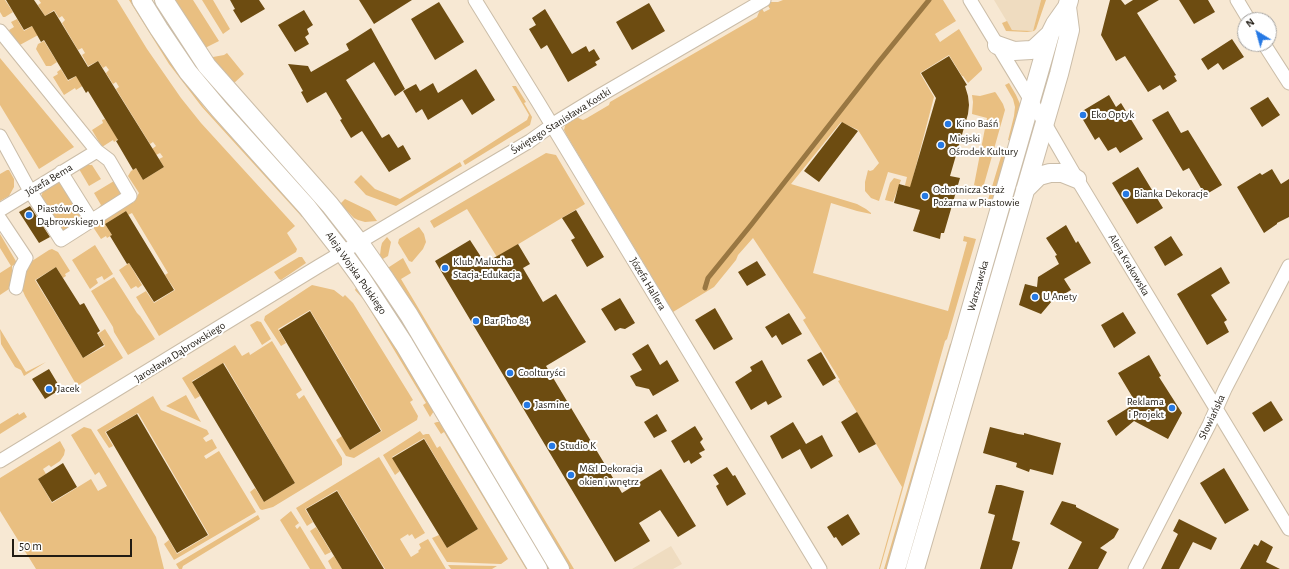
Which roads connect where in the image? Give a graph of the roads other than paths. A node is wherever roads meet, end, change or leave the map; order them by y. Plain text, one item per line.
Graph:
1 (141, 0) edge
2 (164, 0) edge
3 (475, 0) edge
4 (764, 0) edge
5 (970, 0) edge
6 (1237, 0) edge
7 (1068, 3) edge
8 (1244, 12) edge
9 (0, 31) edge
10 (1050, 34) junction
11 (997, 45) junction
12 (1269, 52) edge
13 (1289, 83) edge
14 (1031, 101) junction
15 (1044, 122) junction
16 (552, 125) junction
17 (0, 136) edge
18 (97, 151) junction
19 (61, 172) junction
20 (1077, 179) junction
21 (1025, 190) junction
22 (30, 191) junction
23 (0, 210) edge
24 (0, 219) edge
25 (91, 220) junction
26 (359, 242) junction
27 (342, 252) junction
28 (1289, 266) edge
29 (16, 288) dead end
30 (1216, 408) junction
31 (0, 461) edge
32 (1289, 529) edge
33 (538, 569) edge
34 (560, 569) edge
35 (820, 569) edge
36 (896, 569) edge
37 (915, 569) edge
38 (1135, 569) edge

1 - 27 street, Aleja Wojska Polskiego
2 - 26 street, Aleja Wojska Polskiego
3 - 16 street, Józefa Hallera
4 - 16 street, Świętego Stanisława Kostki
5 - 11 street, Aleja Krakowska
6 - 8 street
7 - 10 street, Warszawska
7 - 15 street, Warszawska
9 - 18 street
10 - 11 street
10 - 14 street, Warszawska
11 - 14 street, Aleja Krakowska
12 - 13 street
14 - 15 street, Aleja Krakowska
14 - 36 street, Warszawska
15 - 20 street, Aleja Krakowska
15 - 21 street, Warszawska
16 - 26 street, Świętego Stanisława Kostki
16 - 35 street, Józefa Hallera
17 - 22 street
18 - 19 street, Józefa Bema
18 - 25 street
19 - 22 street, Józefa Bema
19 - 25 street
20 - 21 street
20 - 30 street, Aleja Krakowska
21 - 37 street, Warszawska
22 - 23 street, Józefa Bema
22 - 25 street
24 - 29 street
26 - 27 street, Jarosława Dąbrowskiego
26 - 34 street, Aleja Wojska Polskiego
27 - 31 street, Jarosława Dąbrowskiego
27 - 33 street, Aleja Wojska Polskiego
28 - 30 street, Słowiańska
30 - 32 street, Aleja Krakowska
30 - 38 street, Słowiańska

